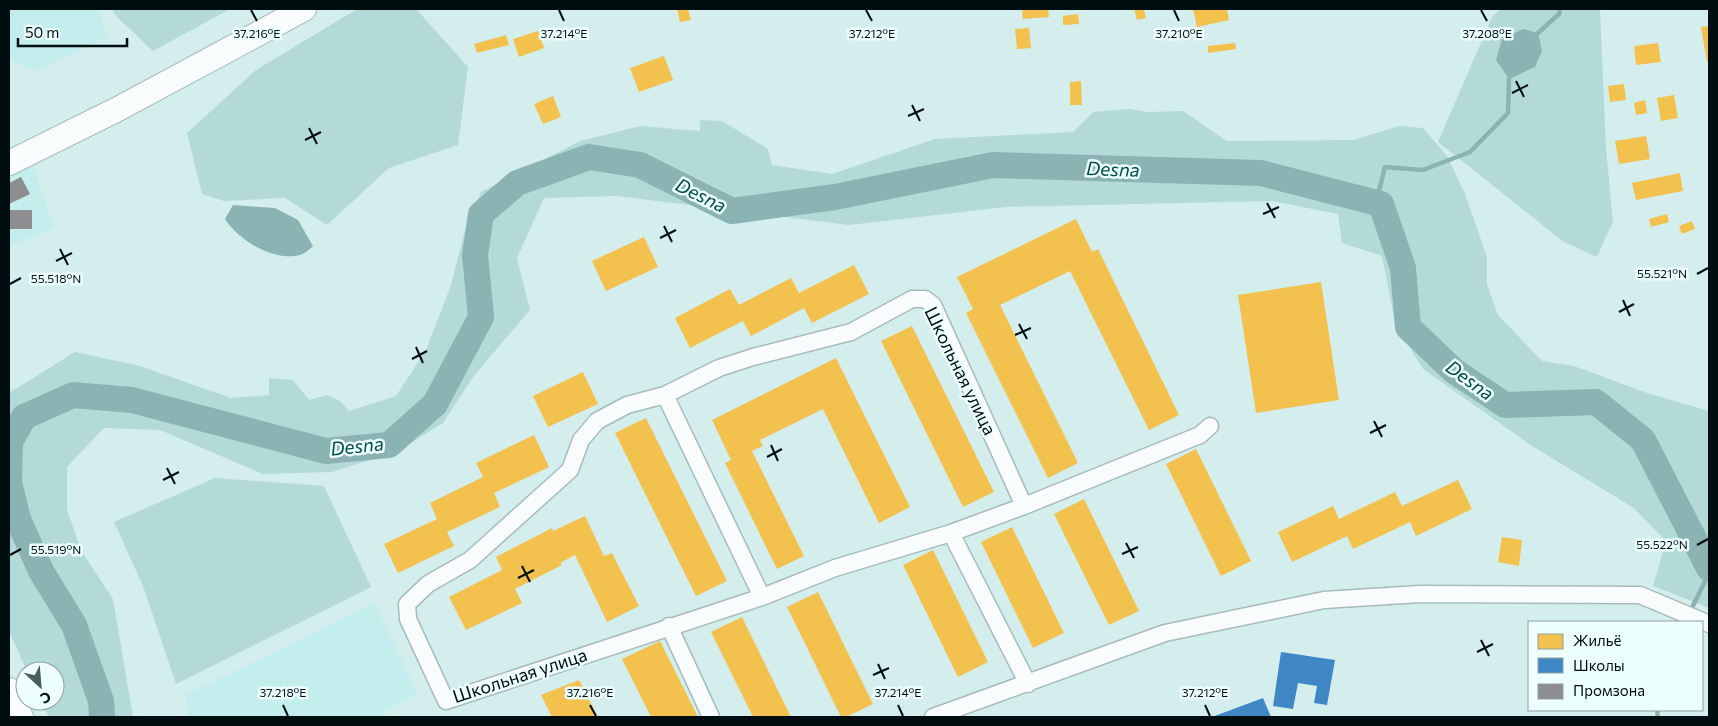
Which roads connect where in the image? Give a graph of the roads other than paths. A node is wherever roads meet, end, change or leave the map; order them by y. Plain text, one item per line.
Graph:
1 (304, 9) edge
2 (9, 163) edge
3 (664, 395) junction
4 (1210, 426) dead end
5 (1024, 506) junction
6 (951, 533) junction
7 (762, 597) junction
8 (1701, 621) edge
9 (669, 626) junction
10 (1028, 684) junction
11 (9, 690) edge
12 (21, 717) edge
13 (711, 717) edge
14 (932, 717) edge

1 - 2 street
3 - 5 street, Школьная улица
3 - 7 street
3 - 9 street, Школьная улица
4 - 5 street, Школьная улица
5 - 6 street, Школьная улица
6 - 7 street, Школьная улица
6 - 10 street
7 - 9 street, Школьная улица
8 - 10 street
9 - 13 street
10 - 14 street
11 - 12 street

